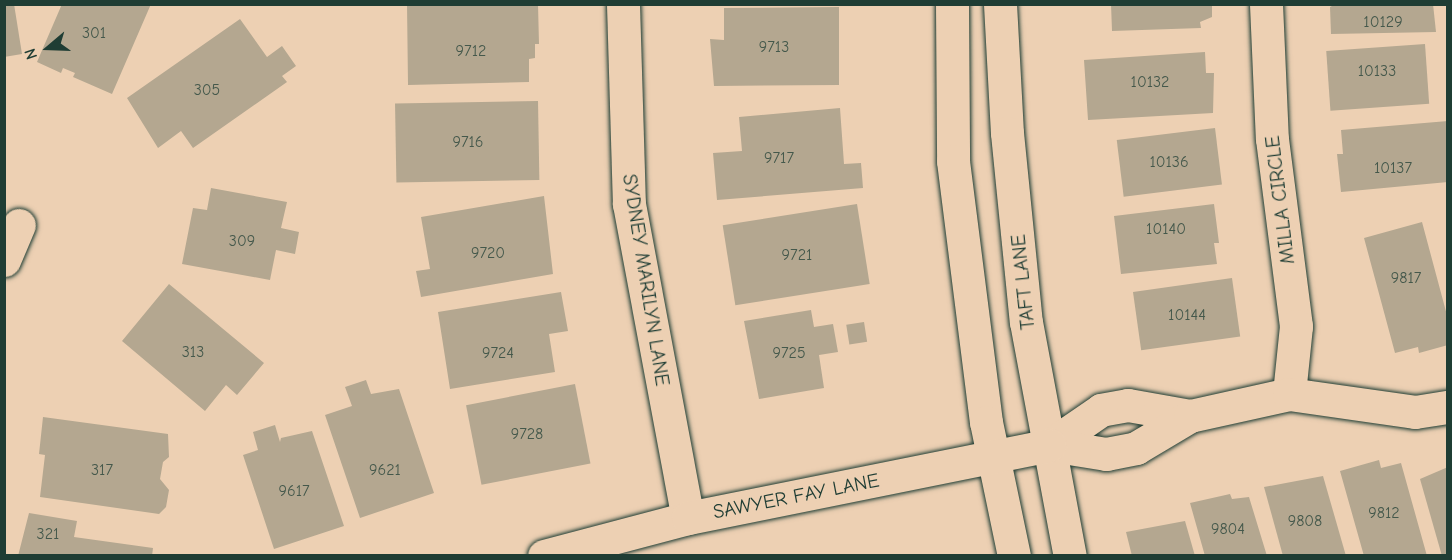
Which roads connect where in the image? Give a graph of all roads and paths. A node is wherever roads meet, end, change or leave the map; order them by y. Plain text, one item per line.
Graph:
1 (623, 4) edge
2 (952, 4) edge
3 (1000, 4) edge
4 (1266, 4) edge
5 (19, 225) dead end
6 (4, 260) edge
7 (1288, 394) junction
8 (1448, 407) edge
9 (1190, 416) junction
10 (1050, 445) junction
11 (992, 457) junction
12 (688, 518) junction
13 (544, 555) edge
14 (1014, 555) edge
15 (1070, 555) edge

1 - 12 street, SYDNEY MARILYN LANE
2 - 11 street
3 - 10 street, TAFT LANE
4 - 7 street, MILLA CIRCLE
5 - 6 street
7 - 8 street
7 - 9 street
9 - 10 street
9 - 10 street
10 - 11 street, SAWYER FAY LANE
10 - 15 street, TAFT LANE
11 - 12 street, SAWYER FAY LANE
11 - 14 street
12 - 13 street, SAWYER FAY LANE

